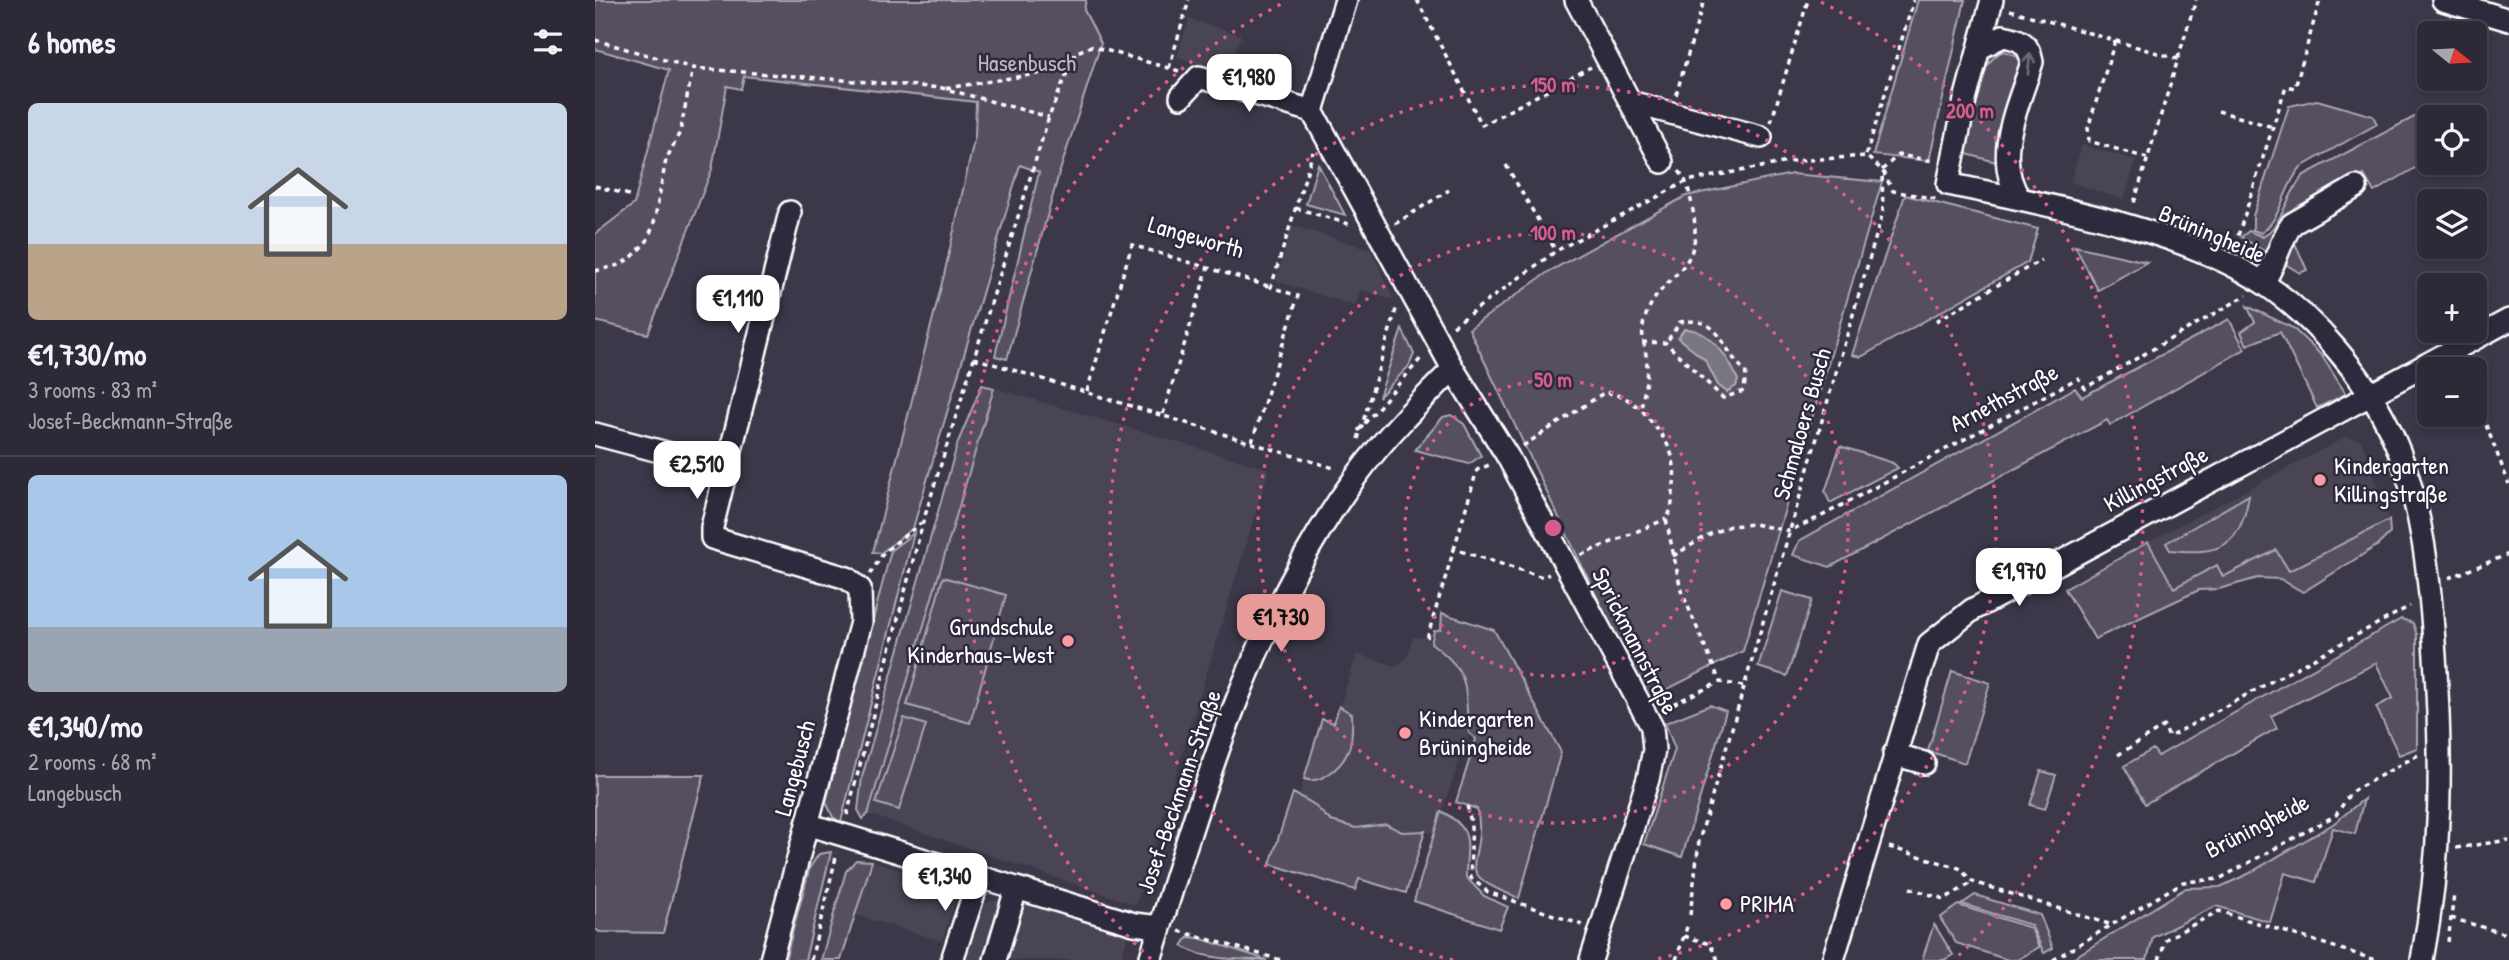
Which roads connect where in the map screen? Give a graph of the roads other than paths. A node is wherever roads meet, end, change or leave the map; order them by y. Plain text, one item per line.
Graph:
1 (1346, 0) edge
2 (1576, 0) edge
3 (2443, 0) edge
4 (1992, 2) edge
5 (2509, 20) edge
6 (1980, 48) junction
7 (1181, 97) dead end
8 (1630, 102) junction
9 (1316, 119) junction
10 (1761, 137) road end
11 (1662, 162) dead end
12 (2356, 187) dead end
13 (2020, 199) junction
14 (790, 212) dead end
15 (2263, 283) junction
16 (2509, 320) edge
17 (1453, 369) junction
18 (2369, 396) junction
19 (595, 434) edge
20 (727, 469) junction
21 (1894, 754) junction
22 (1924, 763) dead end
23 (807, 824) junction
24 (979, 878) junction
25 (1016, 889) junction
26 (1160, 927) junction
27 (771, 960) edge
28 (952, 960) edge
29 (995, 960) edge
30 (1150, 960) edge
31 (1591, 960) edge
32 (1833, 960) edge
33 (2422, 960) edge

1 - 9 street
2 - 8 street
3 - 5 street
4 - 6 street
6 - 13 street, Brüningheide
13 -> 6 street
7 - 9 street
8 - 10 street
8 - 11 street
9 - 17 street
12 - 15 street
13 - 15 street, Brüningheide
14 - 20 street
15 - 18 street, Brüningheide
16 - 18 street, Killingstraße
17 - 26 street, Josef-Beckmann-Straße
17 - 31 street, Sprickmannstraße
18 - 21 street, Killingstraße
18 - 33 street, Brüningheide
19 - 20 street
20 - 23 street, Langebusch
21 - 22 street
21 - 32 street, Killingstraße
23 - 24 street
23 - 27 street, Langebusch
24 - 25 street
24 - 28 street
25 - 26 street
25 - 29 street
26 - 30 street, Josef-Beckmann-Straße

